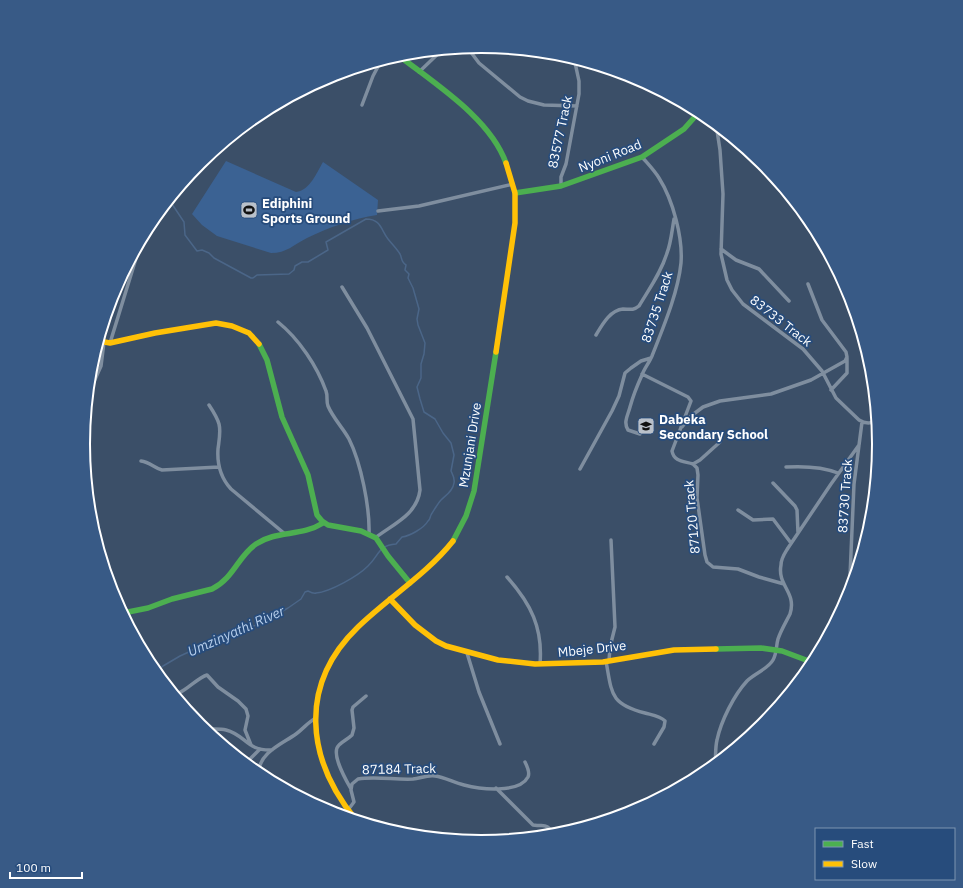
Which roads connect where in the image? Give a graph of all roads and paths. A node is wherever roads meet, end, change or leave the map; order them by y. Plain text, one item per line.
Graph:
1 (471, 53) edge
2 (436, 56) edge
3 (405, 61) edge
4 (575, 64) edge
5 (378, 67) edge
6 (419, 72) junction
7 (362, 105) dead end
8 (577, 106) junction
9 (696, 117) edge
10 (717, 132) edge
11 (642, 157) junction
12 (513, 184) junction
13 (561, 186) junction
14 (515, 193) junction
15 (378, 211) dead end
16 (674, 216) junction
17 (721, 248) junction
18 (129, 275) edge
19 (808, 284) dead end
20 (342, 287) dead end
21 (789, 301) dead end
22 (278, 322) dead end
23 (596, 335) dead end
24 (105, 342) edge
25 (651, 358) junction
26 (847, 358) junction
27 (642, 374) junction
28 (823, 374) junction
29 (97, 375) edge
30 (831, 390) junction
31 (209, 405) dead end
32 (862, 422) junction
33 (872, 423) edge
34 (679, 431) junction
35 (640, 434) dead end
36 (720, 442) dead end
37 (860, 445) junction
38 (141, 461) dead end
39 (693, 464) junction
40 (219, 467) junction
41 (786, 467) dead end
42 (580, 469) dead end
43 (838, 473) junction
44 (773, 484) dead end
45 (738, 510) dead end
46 (322, 523) junction
47 (798, 533) junction
48 (369, 534) junction
49 (285, 535) junction
50 (377, 540) junction
51 (611, 540) dead end
52 (791, 543) junction
53 (850, 575) edge
54 (507, 578) dead end
55 (410, 583) junction
56 (784, 584) junction
57 (390, 599) junction
58 (129, 612) edge
59 (776, 650) junction
60 (467, 652) junction
61 (808, 660) edge
62 (607, 661) junction
63 (540, 664) junction
64 (180, 692) edge
65 (366, 696) dead end
66 (316, 718) junction
67 (214, 729) edge
68 (500, 744) dead end
69 (654, 744) dead end
70 (251, 745) junction
71 (260, 749) junction
72 (272, 750) junction
73 (716, 757) edge
74 (250, 759) edge
75 (526, 762) dead end
76 (260, 766) edge
77 (496, 788) junction
78 (351, 790) junction
79 (348, 810) joint
80 (549, 829) edge

1 - 8 street
2 - 6 street
3 - 6 street, Mzunjani Drive
4 - 8 street, 83577 Track
5 - 7 street
6 - 12 street, Mzunjani Drive
8 - 13 street, 83577 Track
9 - 11 street, Nyoni Road
10 - 17 street, 83733 Track
11 - 13 street, Nyoni Road
11 - 16 street, 83735 Track
12 - 14 street, Mzunjani Drive
12 - 15 street
13 - 14 street, Nyoni Road
14 - 55 street, Mzunjani Drive
16 - 23 street
16 - 25 street, 83735 Track
17 - 21 street
17 - 28 street, 83733 Track
18 - 24 street
19 - 26 street
20 - 50 street
22 - 48 street
24 - 29 street
24 - 46 street
25 - 27 street, 83735 Track
25 - 42 street
26 - 28 street
26 - 30 street
27 - 34 street
27 - 35 street, 83735 Track
28 - 30 street, 83733 Track
28 - 34 street
30 - 32 street, 83733 Track
31 - 40 street
32 - 33 street
32 - 37 street, 83730 Track
34 - 39 street, 87120 Track
36 - 39 street
37 - 43 street
37 - 53 street, 83730 Track
38 - 40 street
39 - 56 street, 87120 Track
40 - 49 street
41 - 43 street
43 - 47 street
44 - 47 street
45 - 52 street
46 - 48 street
46 - 49 street
47 - 52 street
48 - 50 street
49 - 58 street
50 - 55 street
51 - 62 street
52 - 56 street
54 - 63 street
55 - 57 street, Mzunjani Drive
56 - 59 street
57 - 60 street, Mbeje Drive
57 - 66 street, Mzunjani Drive
59 - 61 street, Mbeje Drive
59 - 62 street, Mbeje Drive
59 - 73 street
60 - 63 street, Mbeje Drive
60 - 68 street
62 - 63 street, Mbeje Drive
62 - 69 street
64 - 70 street
65 - 78 street
66 - 72 street
66 - 79 street, Mzunjani Drive
67 - 70 street
70 - 71 street
71 - 72 street
71 - 74 street
72 - 76 street
75 - 77 street, 87184 Track
77 - 78 street, 87184 Track
77 - 80 street
78 - 79 street, 87184 Track

